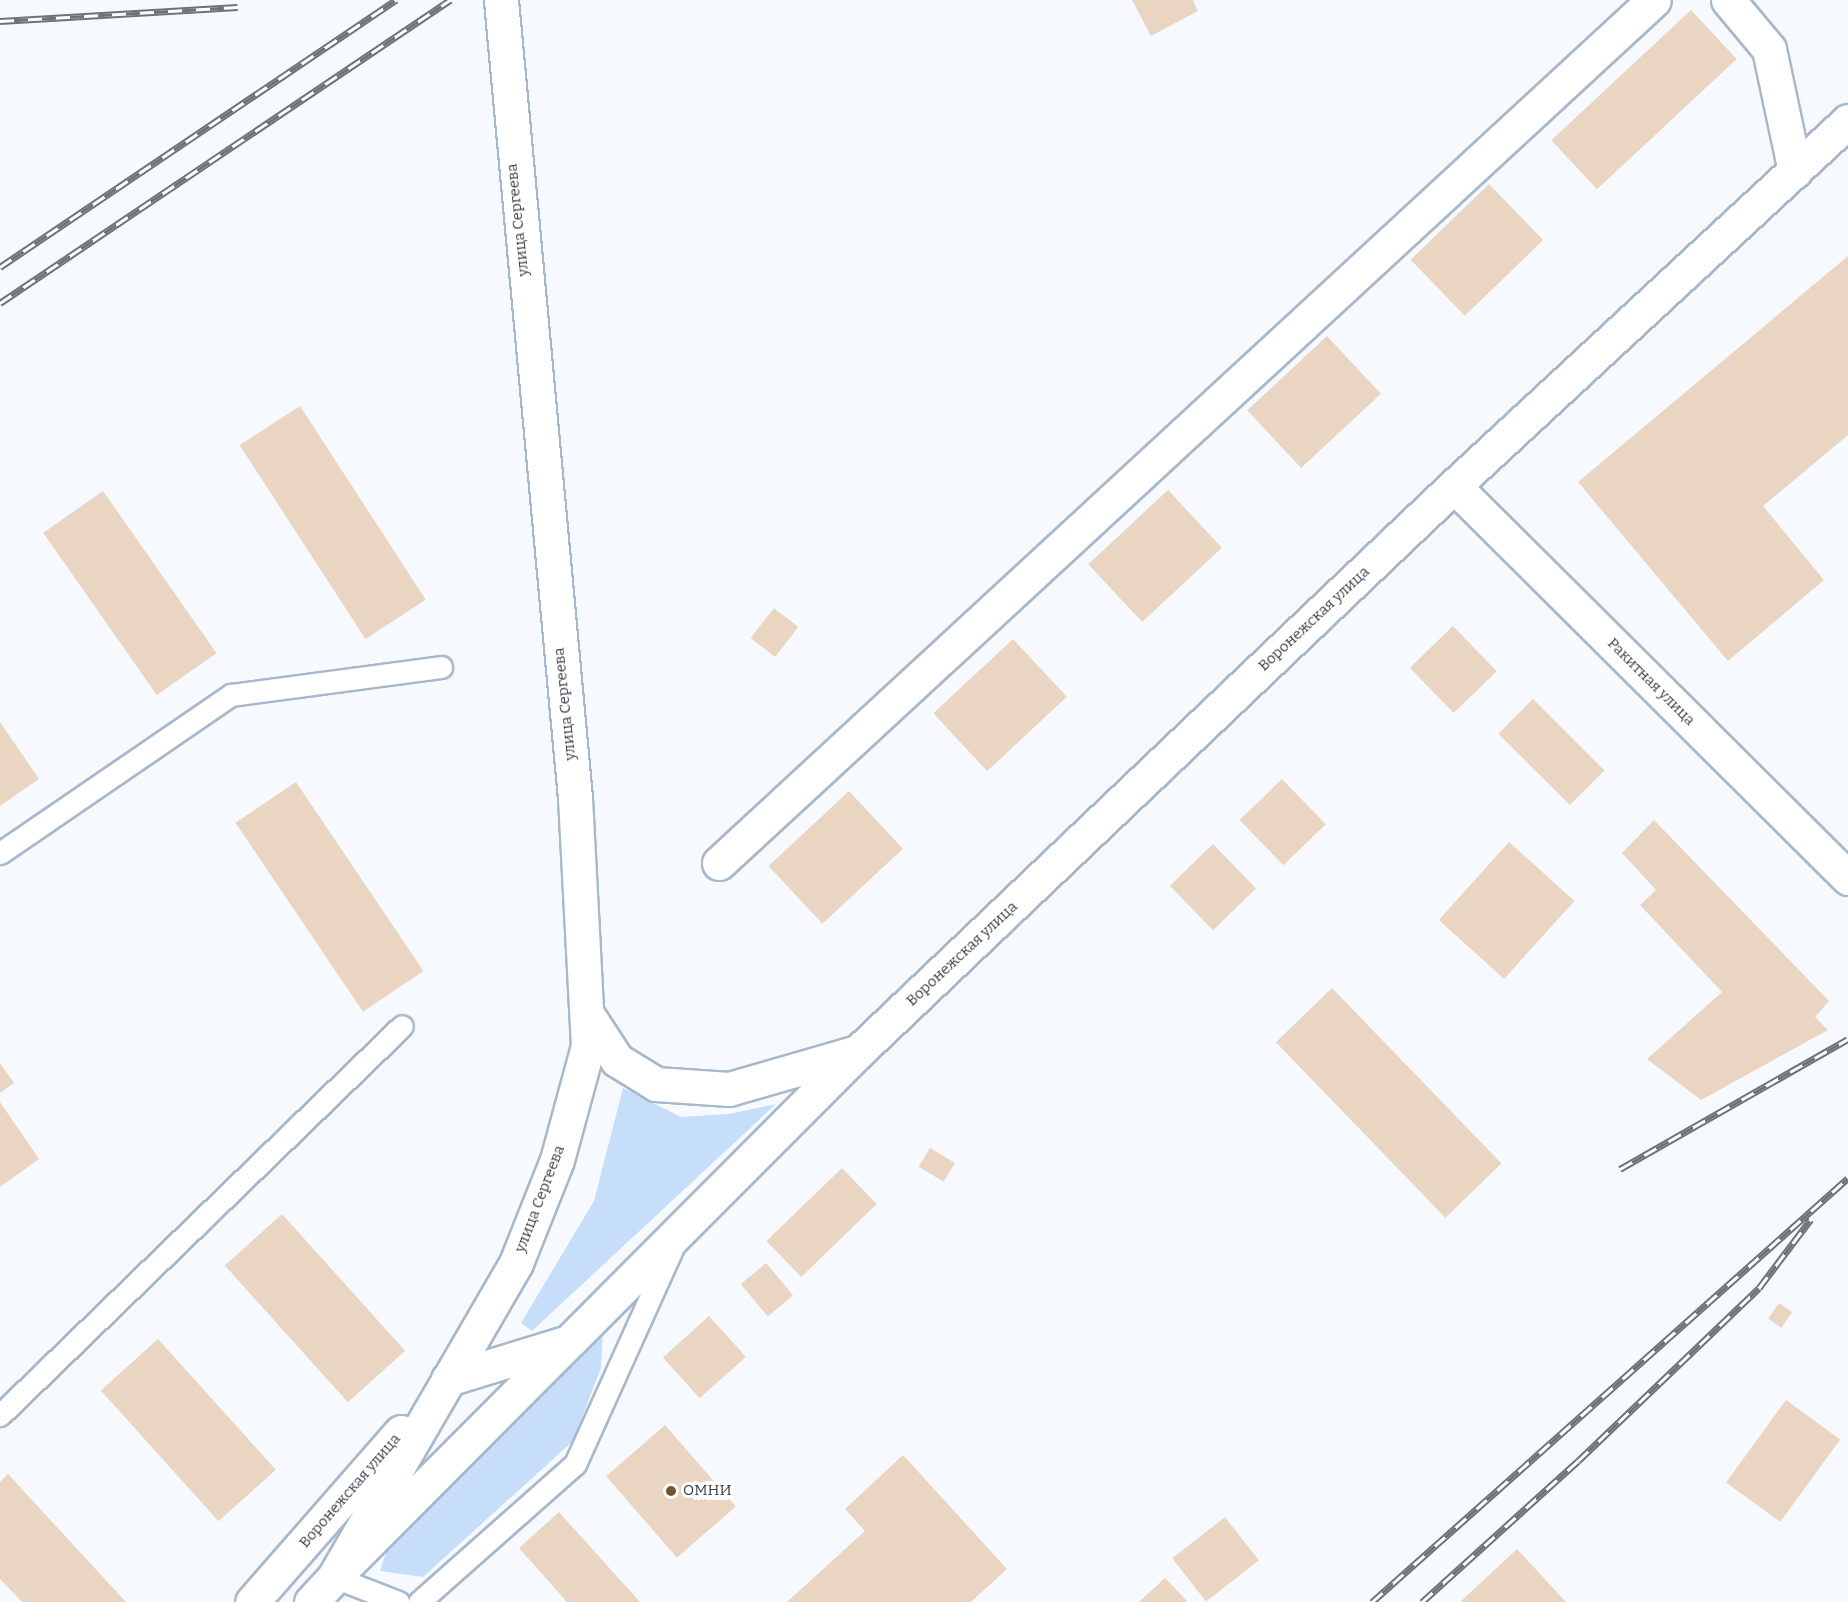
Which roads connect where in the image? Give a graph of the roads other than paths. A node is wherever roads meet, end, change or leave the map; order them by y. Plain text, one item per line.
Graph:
1 (501, 0) edge
2 (1654, 0) edge
3 (1728, 0) edge
4 (1848, 121) edge
5 (1794, 171) junction
6 (1454, 486) junction
7 (441, 667) dead end
8 (0, 853) edge
9 (719, 863) dead end
10 (1848, 878) edge
11 (587, 1014) junction
12 (402, 1026) dead end
13 (859, 1051) junction
14 (681, 1230) junction
15 (566, 1342) junction
16 (447, 1379) junction
17 (0, 1415) edge
18 (334, 1577) junction
19 (252, 1602) edge
20 (311, 1602) edge
21 (398, 1602) edge
22 (419, 1602) edge

1 - 11 street, улица Сергеева
2 - 9 street
3 - 5 street
4 - 5 street, Воронежская улица
5 - 6 street, Воронежская улица
6 - 10 street, Ракитная улица
6 - 13 street, Воронежская улица
7 - 8 lane
11 - 13 street
11 - 16 street, улица Сергеева
12 - 17 lane
13 - 14 street, Воронежская улица
14 - 15 street, Воронежская улица
14 - 22 lane
15 - 16 street, Воронежская улица
15 - 18 street
16 - 18 street, Воронежская улица
16 - 19 street, Воронежская улица
18 - 20 street, Воронежская улица
18 - 21 lane

